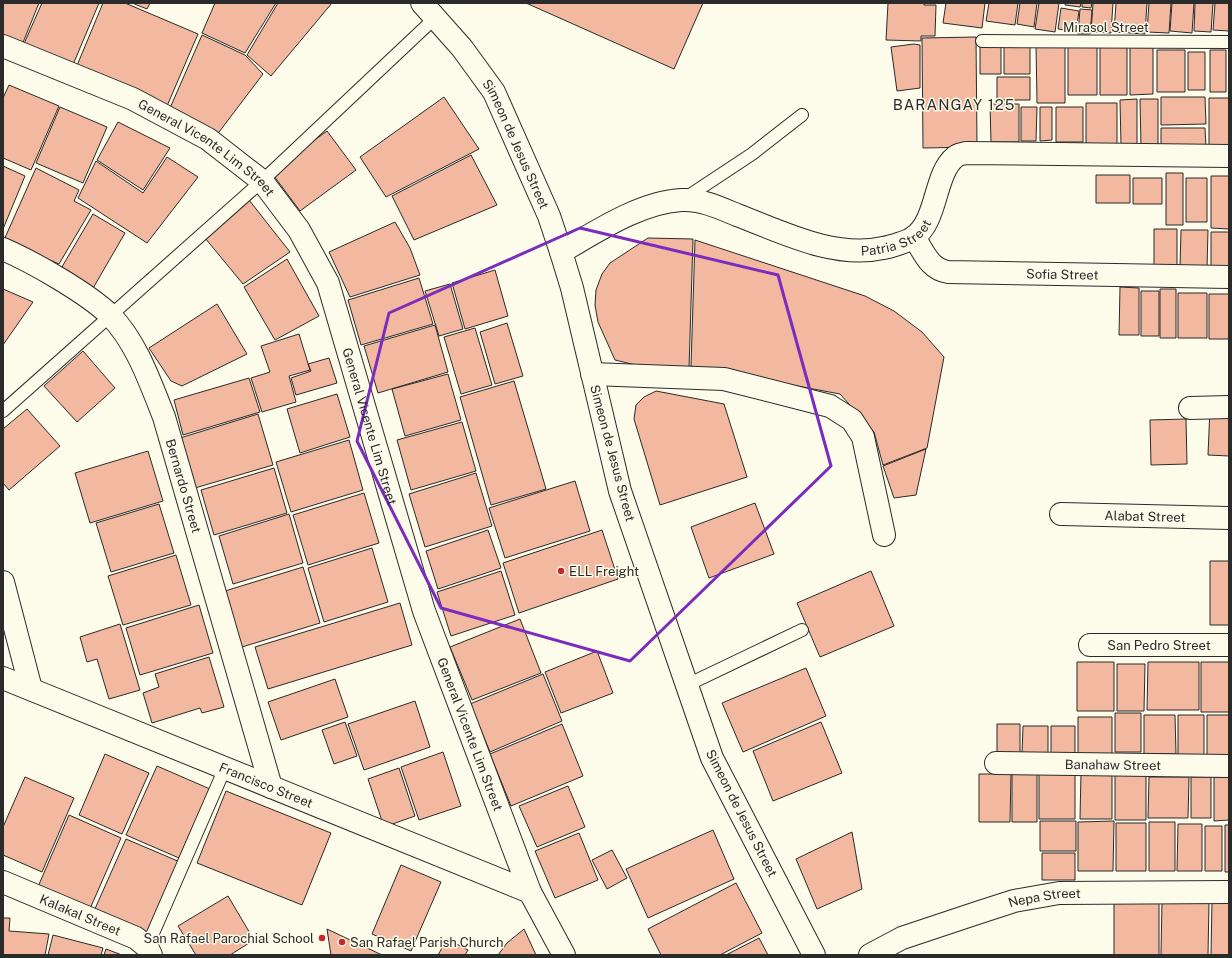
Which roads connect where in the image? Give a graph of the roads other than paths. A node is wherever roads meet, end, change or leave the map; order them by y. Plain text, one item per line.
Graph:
1 (429, 10) edge
2 (982, 41) dead end
3 (1229, 42) edge
4 (3, 46) edge
5 (802, 114) dead end
6 (1229, 156) edge
7 (262, 181) junction
8 (683, 200) junction
9 (914, 237) junction
10 (3, 250) edge
11 (561, 252) junction
12 (1229, 277) edge
13 (110, 316) junction
14 (592, 374) junction
15 (1229, 407) edge
16 (1190, 408) dead end
17 (3, 411) edge
18 (1061, 514) dead end
19 (1229, 518) edge
20 (884, 535) dead end
21 (3, 582) edge
22 (802, 630) dead end
23 (1090, 645) dead end
24 (1229, 645) edge
25 (3, 678) edge
26 (687, 685) junction
27 (31, 689) junction
28 (996, 763) dead end
29 (1229, 766) edge
30 (225, 768) junction
31 (271, 787) junction
32 (3, 882) edge
33 (530, 892) junction
34 (1229, 892) edge
35 (149, 951) edge
36 (564, 955) edge
37 (814, 955) edge
38 (870, 955) edge

1 - 7 lane
1 - 11 street, Simeon de Jesus Street
2 - 3 lane, Mirasol Street
4 - 7 street, General Vicente Lim Street
5 - 8 lane
6 - 9 street, Patria Street
7 - 13 lane
7 - 33 street, General Vicente Lim Street
8 - 9 street, Patria Street
8 - 11 street, Patria Street
9 - 12 street, Sofia Street
10 - 13 street, Bernardo Street
11 - 14 street, Simeon de Jesus Street
13 - 17 lane
13 - 31 street, Bernardo Street
14 - 20 street
14 - 26 street, Simeon de Jesus Street
15 - 16 street
18 - 19 street, Alabat Street
21 - 27 street
22 - 26 lane
23 - 24 street, San Pedro Street
25 - 27 street, Francisco Street
26 - 37 street, Simeon de Jesus Street
27 - 30 street, Francisco Street
28 - 29 street, Banahaw Street
30 - 31 street, Francisco Street
30 - 35 lane
31 - 33 street, Francisco Street
32 - 35 street, Kalakal Street
33 - 36 street, General Vicente Lim Street
34 - 38 street, Nepa Street

